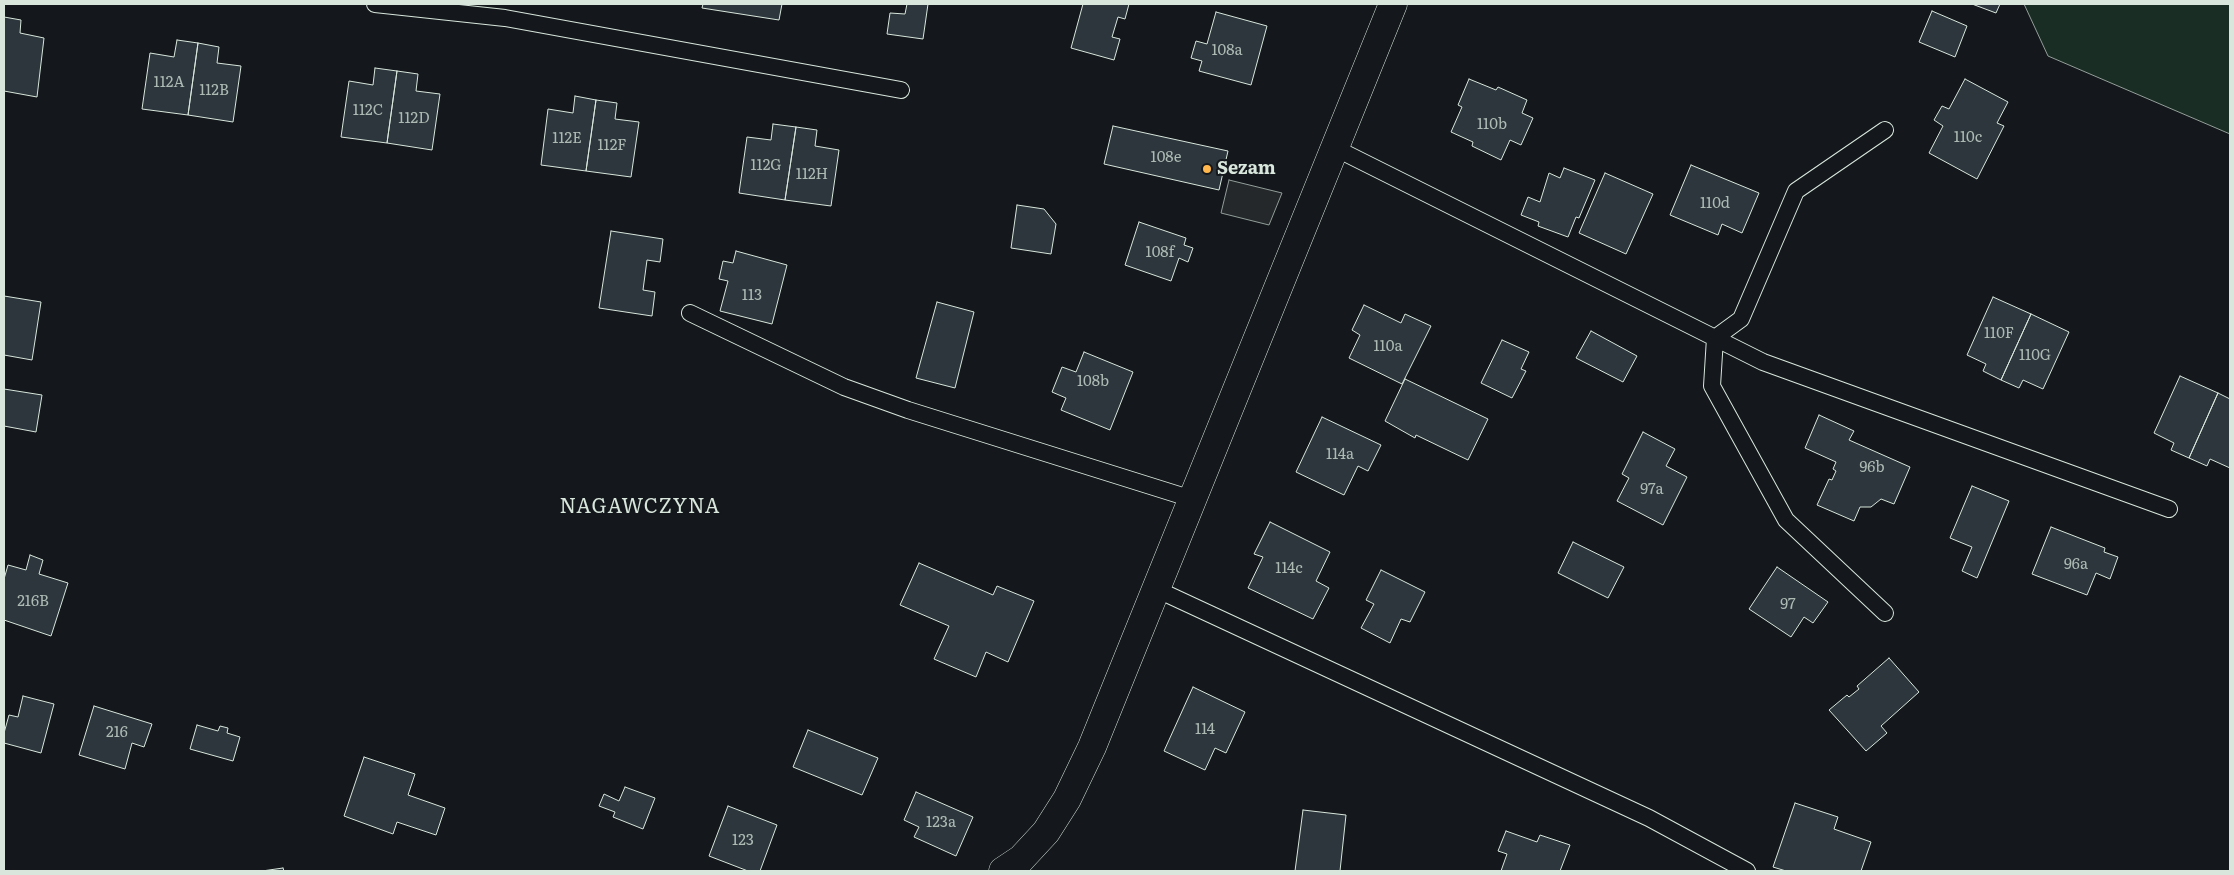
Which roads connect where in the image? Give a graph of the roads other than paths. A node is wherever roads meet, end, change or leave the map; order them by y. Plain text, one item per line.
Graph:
1 (375, 4) edge
2 (1387, 5) edge
3 (901, 90) dead end
4 (1885, 130) dead end
5 (1335, 148) junction
6 (690, 313) dead end
7 (1715, 338) junction
8 (1192, 500) junction
9 (2169, 509) dead end
10 (1156, 589) junction
11 (1885, 612) dead end
12 (1003, 871) edge
13 (1747, 871) edge

1 - 3 lane
2 - 5 street
4 - 7 lane
5 - 7 lane
5 - 8 street
6 - 8 lane
7 - 9 lane
7 - 11 lane
8 - 10 street
10 - 12 street
10 - 13 lane

